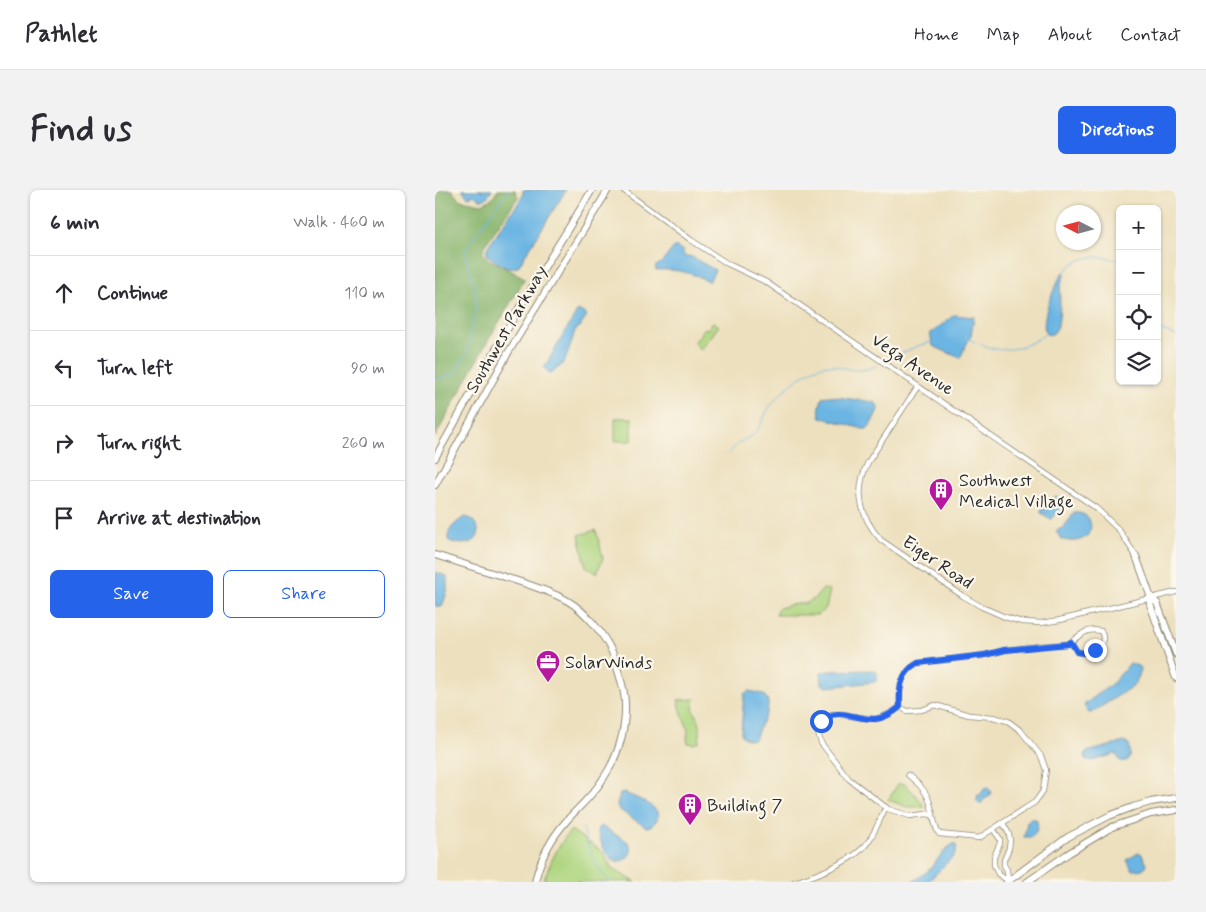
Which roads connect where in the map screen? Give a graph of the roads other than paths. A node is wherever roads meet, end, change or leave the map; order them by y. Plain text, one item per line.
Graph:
1 (592, 190) edge
2 (608, 190) edge
3 (623, 190) edge
4 (918, 386) junction
5 (435, 458) edge
6 (435, 485) edge
7 (435, 555) edge
8 (1136, 556) joint
9 (1176, 592) edge
10 (1151, 598) junction
11 (1071, 642) junction
12 (1176, 654) edge
13 (1176, 678) edge
14 (900, 707) junction
15 (908, 775) dead end
16 (1176, 798) edge
17 (886, 807) junction
18 (1176, 810) edge
19 (933, 815) junction
20 (1003, 823) junction
21 (993, 829) junction
22 (535, 882) edge
23 (794, 882) edge
24 (1008, 882) edge
25 (1027, 882) edge

1 - 5 main road, Southwest Parkway
2 - 6 main road, Southwest Parkway
3 - 4 street, Vega Avenue
4 - 8 street, Vega Avenue
4 - 10 street, Eiger Road
7 - 22 main road
8 - 10 main road, Vega Avenue
9 - 10 street, Eiger Road
10 - 12 main road, Vega Avenue
10 - 13 main road, Vega Avenue
11 - 11 street
11 - 14 street
14 - 17 street
14 - 20 street
15 - 19 street
16 - 24 main road
17 - 19 street
17 - 23 street
18 - 25 main road
19 - 21 street
20 - 21 street
20 - 24 street
21 - 24 street

